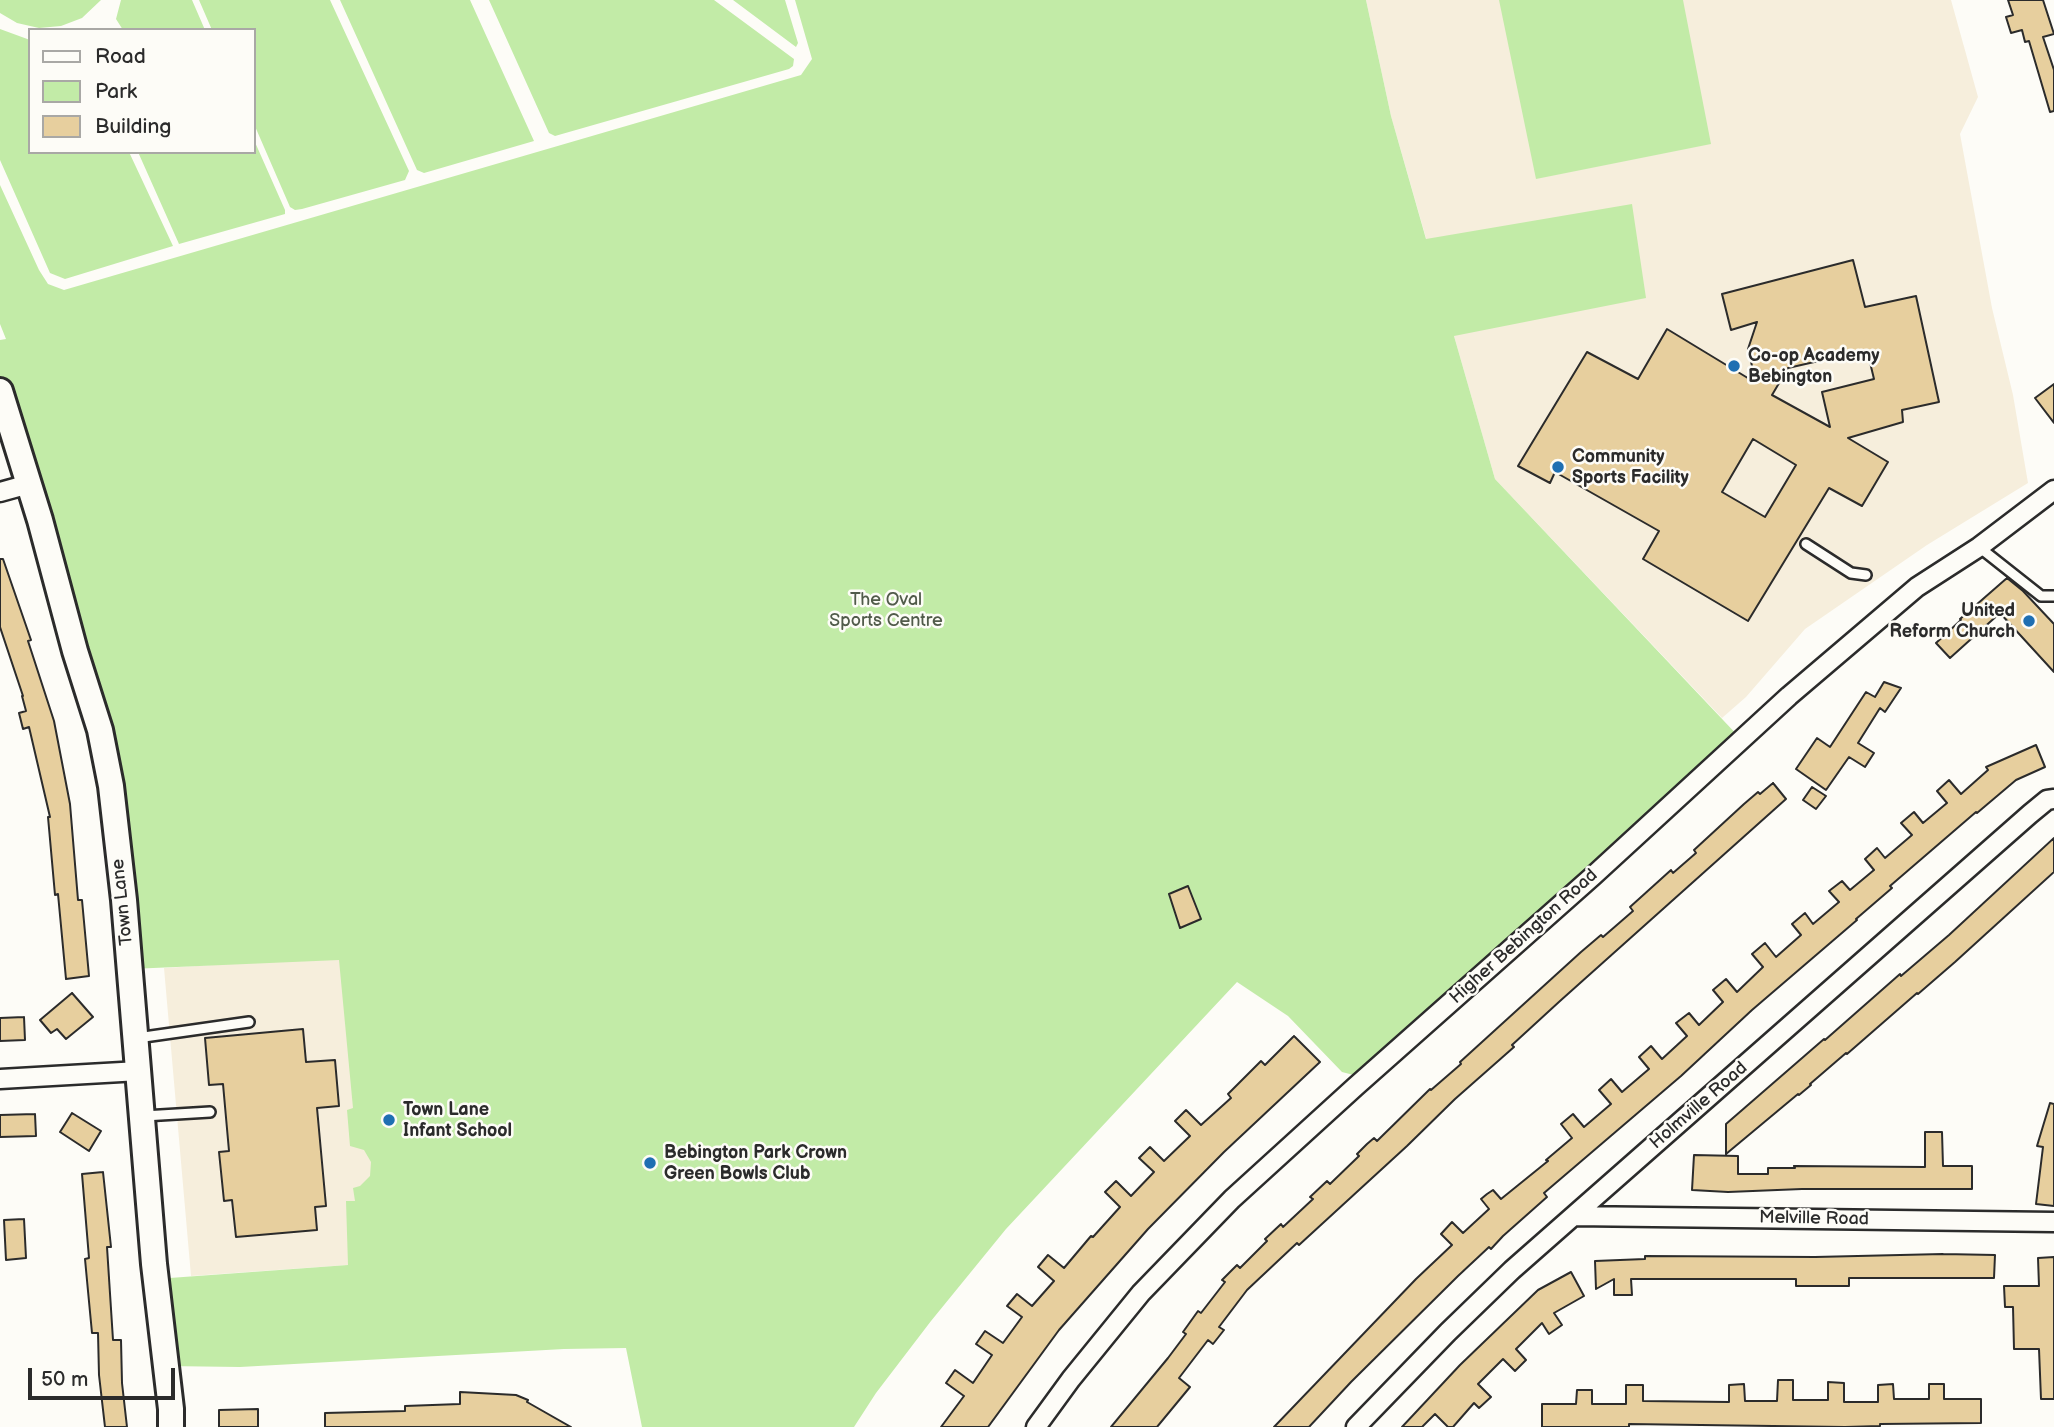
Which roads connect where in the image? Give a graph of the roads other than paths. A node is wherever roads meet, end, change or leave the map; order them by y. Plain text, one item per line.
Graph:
1 (0, 391) edge
2 (29, 484) junction
3 (2054, 490) edge
4 (0, 492) edge
5 (1806, 544) dead end
6 (1979, 548) junction
7 (1866, 575) dead end
8 (2054, 596) edge
9 (2054, 799) edge
10 (249, 1022) dead end
11 (136, 1038) junction
12 (138, 1071) junction
13 (0, 1079) edge
14 (210, 1112) dead end
15 (142, 1116) junction
16 (1574, 1216) junction
17 (2054, 1222) edge
18 (171, 1427) edge
19 (1036, 1427) edge
20 (1356, 1427) edge

1 - 2 main road, Town Lane
2 - 4 street
2 - 11 main road, Town Lane
3 - 6 street, Higher Bebington Road
5 - 7 lane
6 - 8 lane
6 - 19 street, Higher Bebington Road
9 - 16 street, Holmville Road
10 - 11 lane
11 - 12 main road, Town Lane
12 - 13 street
12 - 15 main road, Town Lane
14 - 15 lane
15 - 18 main road, Town Lane
16 - 17 street, Melville Road
16 - 20 street, Holmville Road

